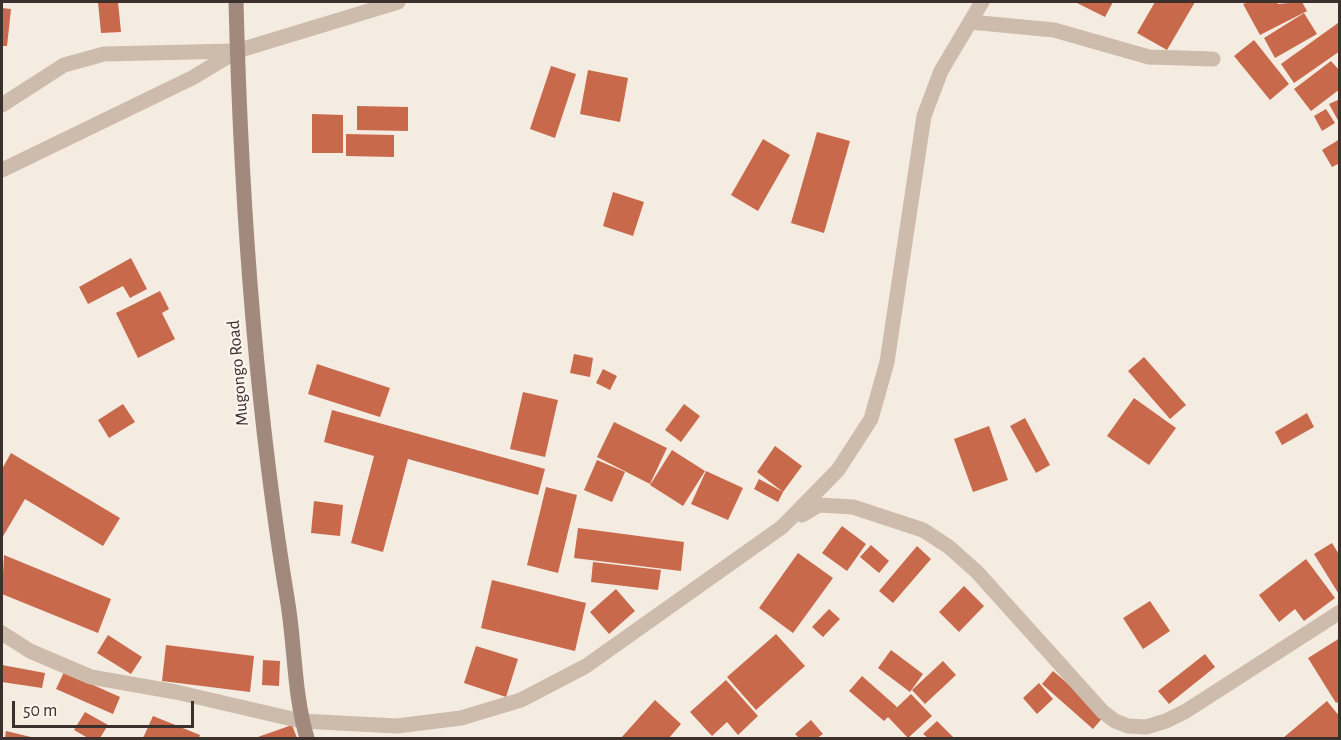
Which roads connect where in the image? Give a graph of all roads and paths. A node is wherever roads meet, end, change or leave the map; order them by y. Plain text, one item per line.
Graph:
1 (236, 2) edge
2 (398, 2) edge
3 (982, 2) edge
4 (970, 22) junction
5 (237, 51) junction
6 (1212, 59) dead end
7 (2, 105) edge
8 (2, 170) edge
9 (782, 527) junction
10 (1340, 612) edge
11 (2, 633) edge
12 (301, 721) junction
13 (307, 738) edge

1 - 5 street, Mugongo Road
2 - 5 street
3 - 4 street
4 - 6 street
4 - 9 street
5 - 7 street
5 - 8 street
5 - 12 street, Mugongo Road
9 - 10 street
9 - 12 street
11 - 12 street
12 - 13 street, Mugongo Road

